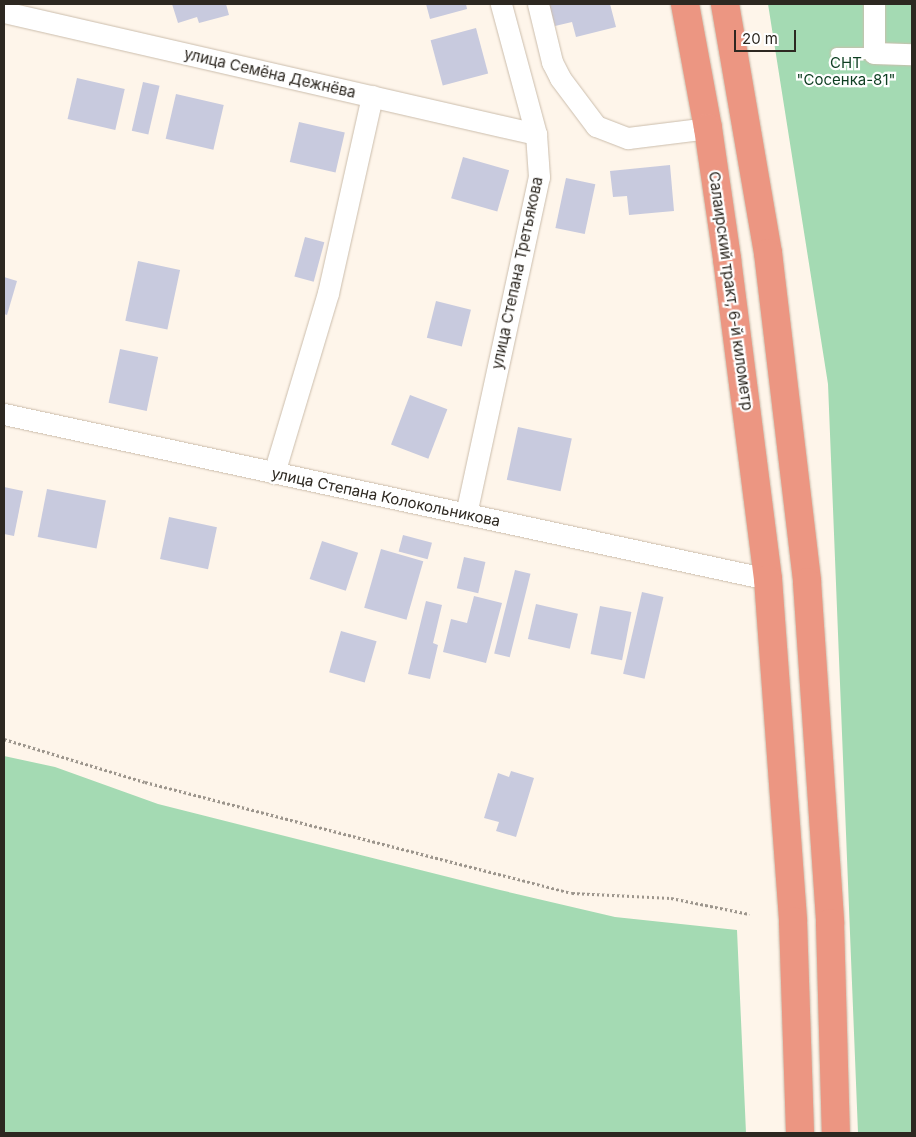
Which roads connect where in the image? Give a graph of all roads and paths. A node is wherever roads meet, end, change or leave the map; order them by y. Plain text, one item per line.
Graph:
1 (501, 4) edge
2 (538, 4) edge
3 (685, 4) edge
4 (725, 4) edge
5 (874, 4) edge
6 (4, 12) edge
7 (836, 53) dead end
8 (874, 53) junction
9 (912, 54) edge
10 (372, 96) junction
11 (708, 128) junction
12 (536, 134) junction
13 (768, 253) junction
14 (727, 258) junction
15 (4, 414) edge
16 (274, 473) junction
17 (466, 514) junction
18 (768, 579) junction
19 (4, 739) edge
20 (749, 914) dead end
21 (800, 1133) edge
22 (836, 1133) edge

1 - 12 street, улица Степана Третьякова
2 - 11 street
3 - 11 highway, Салаирский тракт, 6-й километр
4 - 13 highway
5 - 8 street
6 - 10 street, улица Семёна Дежнёва
7 - 8 lane
8 - 9 street
10 - 12 street, улица Семёна Дежнёва
10 - 16 street
11 - 14 highway, Салаирский тракт, 6-й километр
12 - 17 street, улица Степана Третьякова
13 - 14 highway
13 - 22 highway
14 - 18 highway, Салаирский тракт, 6-й километр
15 - 16 street, улица Степана Колокольникова
16 - 17 street, улица Степана Колокольникова
17 - 18 street, улица Степана Колокольникова
18 - 21 highway, Салаирский тракт, 6-й километр
19 - 20 path

